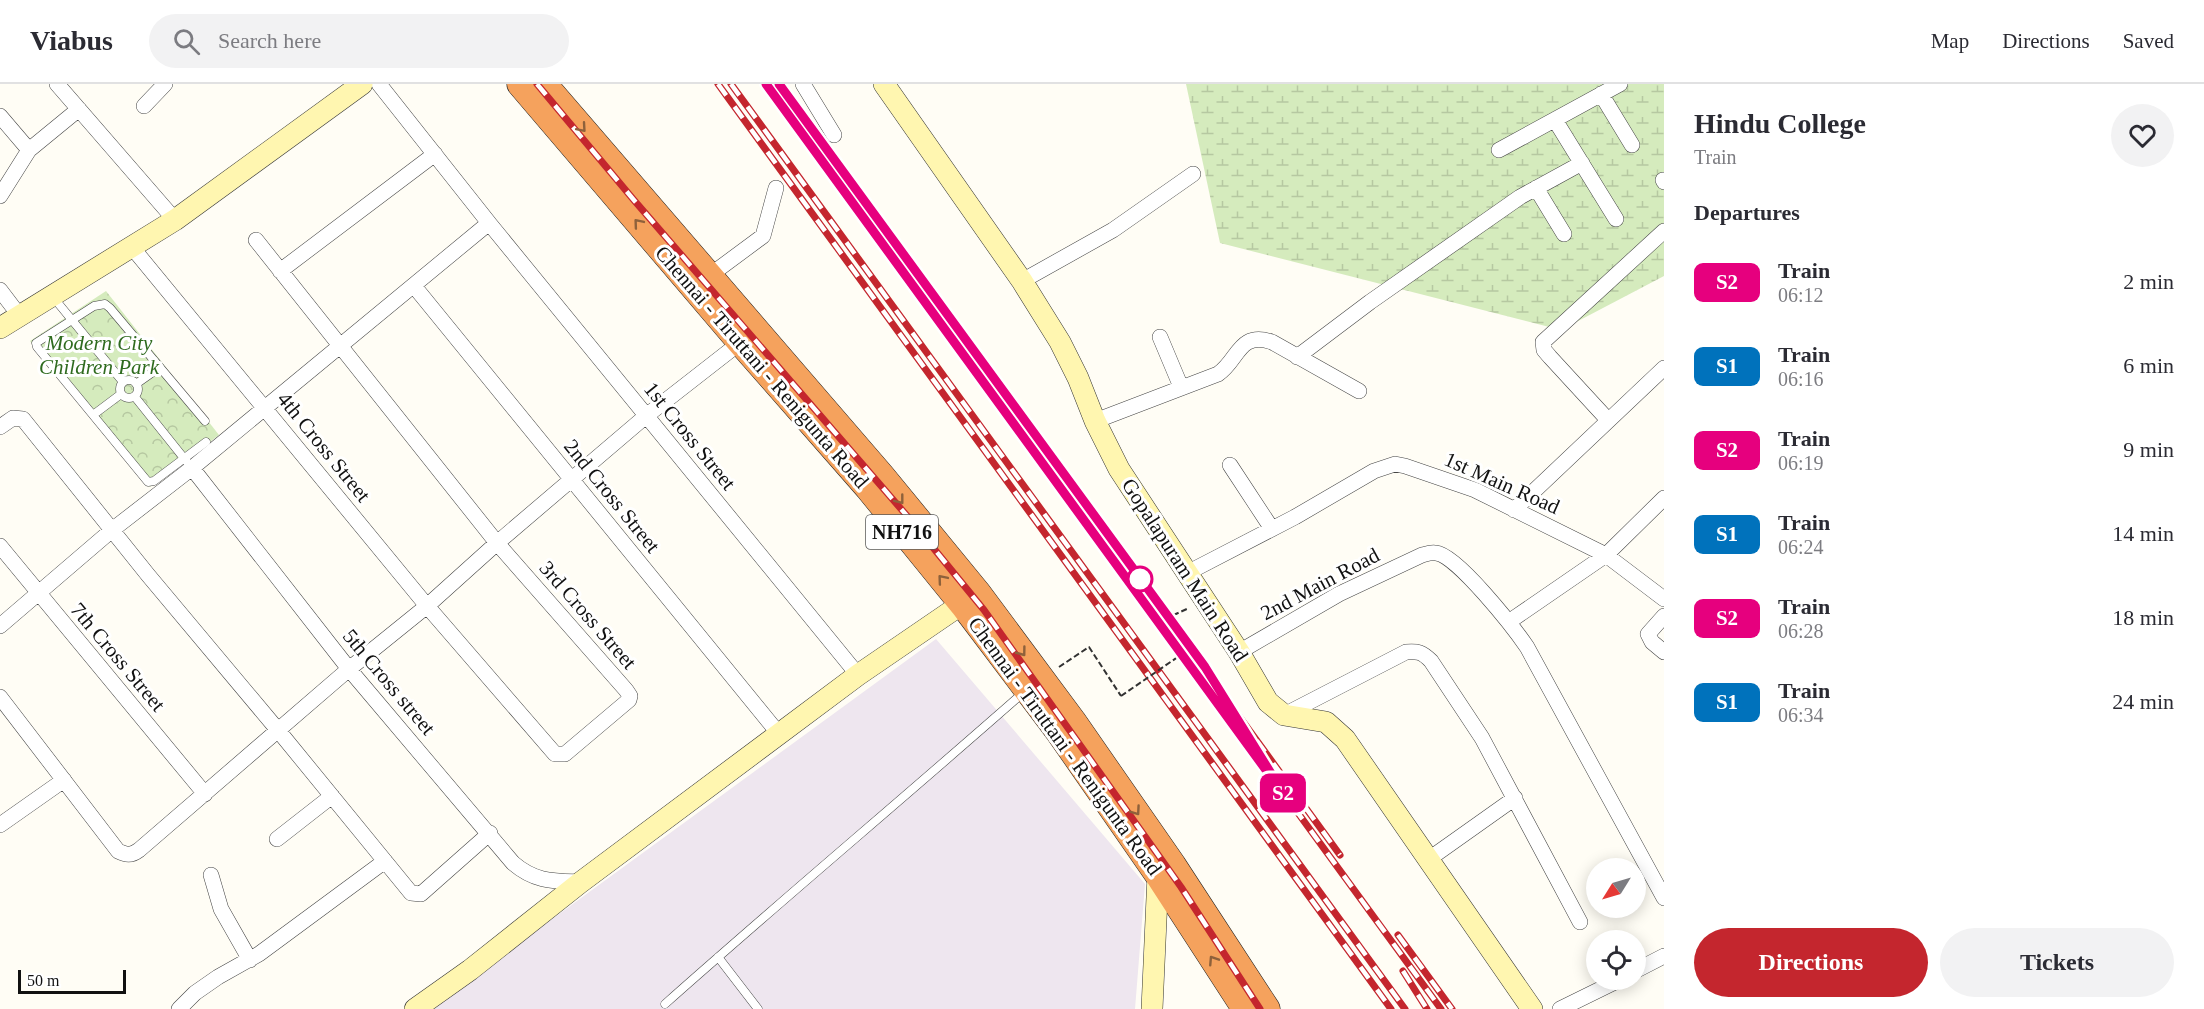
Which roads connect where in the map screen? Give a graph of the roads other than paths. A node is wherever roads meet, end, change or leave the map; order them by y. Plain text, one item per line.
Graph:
1 (57, 84) edge
2 (165, 84) edge
3 (362, 84) edge
4 (379, 84) edge
5 (520, 84) edge
6 (544, 84) edge
7 (803, 84) edge
8 (884, 84) edge
9 (1620, 84) edge
10 (1601, 94) junction
11 (144, 106) dead end
12 (79, 109) junction
13 (0, 116) edge
14 (1555, 120) junction
15 (834, 135) dead end
16 (1632, 145) dead end
17 (29, 150) junction
18 (1499, 150) dead end
19 (435, 154) junction
20 (1582, 163) junction
21 (1193, 174) dead end
22 (776, 188) dead end
23 (1536, 188) junction
24 (0, 196) edge
25 (1616, 219) dead end
26 (175, 220) junction
27 (489, 224) junction
28 (1664, 231) edge
29 (1564, 234) dead end
30 (256, 240) dead end
31 (131, 246) junction
32 (280, 271) junction
33 (709, 276) junction
34 (1022, 281) junction
35 (414, 286) junction
36 (0, 290) edge
37 (52, 296) junction
38 (19, 315) junction
39 (72, 321) junction
40 (0, 328) edge
41 (747, 336) junction
42 (1160, 338) dead end
43 (340, 346) junction
44 (1297, 357) junction
45 (160, 366) junction
46 (1664, 368) edge
47 (123, 382) junction
48 (136, 384) junction
49 (1181, 387) junction
50 (1359, 391) dead end
51 (121, 394) junction
52 (135, 397) junction
53 (265, 408) junction
54 (93, 415) junction
55 (646, 416) junction
56 (1608, 420) junction
57 (205, 421) dead end
58 (1095, 422) junction
59 (0, 427) edge
60 (206, 442) dead end
61 (188, 463) junction
62 (1230, 465) dead end
63 (571, 479) junction
64 (1664, 498) edge
65 (1514, 510) junction
66 (1272, 529) junction
67 (112, 530) junction
68 (496, 543) junction
69 (0, 546) edge
70 (1606, 555) junction
71 (1187, 573) junction
72 (39, 594) junction
73 (971, 599) junction
74 (1664, 599) edge
75 (427, 606) junction
76 (1664, 616) edge
77 (1510, 621) junction
78 (0, 626) edge
79 (1239, 652) junction
80 (1664, 652) edge
81 (349, 669) junction
82 (485, 675) joint
83 (858, 675) junction
84 (1034, 684) junction
85 (0, 697) edge
86 (5, 712) edge
87 (1284, 715) junction
88 (278, 729) junction
89 (779, 734) junction
90 (64, 780) junction
91 (205, 794) junction
92 (332, 796) junction
93 (1515, 798) junction
94 (0, 825) edge
95 (490, 833) junction
96 (277, 839) dead end
97 (1429, 859) junction
98 (385, 861) junction
99 (1161, 864) junction
100 (211, 875) dead end
101 (580, 882) junction
102 (1664, 898) edge
103 (1580, 922) dead end
104 (1664, 956) edge
105 (718, 957) junction
106 (250, 960) junction
107 (1646, 965) edge
108 (1599, 990) edge
109 (665, 1004) dead end
110 (179, 1009) edge
111 (415, 1009) edge
112 (758, 1009) edge
113 (1152, 1009) edge
114 (1245, 1009) edge
115 (1267, 1009) edge
116 (1532, 1009) edge
117 (1560, 1009) edge

1 - 12 street
2 - 11 street
3 - 26 street
4 - 19 street, 1st Cross Street
41 -> 5 highway, Chennai - Tiruttani - Renigunta Road / NH716
6 -> 33 highway, Chennai - Tiruttani - Renigunta Road / NH716
7 - 15 street
8 - 34 street, Gopalapuram Main Road
9 - 10 street
10 - 14 street
10 - 16 street
12 - 17 street
12 - 26 street
13 - 17 street
14 - 18 street
14 - 20 street
17 - 24 street
19 - 27 street, 1st Cross Street
19 - 32 street
20 - 23 street
20 - 25 street
21 - 34 street
22 - 33 street
23 - 29 street
23 - 44 street
26 - 31 street
27 - 35 street
27 - 55 street, 1st Cross Street
28 - 56 street
30 - 32 street
31 - 37 street
31 - 53 street, 4th Cross Street
32 - 43 street
33 - 41 highway, Chennai - Tiruttani - Renigunta Road / NH716
34 - 58 street, Gopalapuram Main Road
35 - 43 street
35 - 63 street, 2nd Cross Street
36 - 38 street
37 - 38 street
37 - 39 lane
38 - 40 street
39 - 45 lane
39 - 47 lane
39 - 54 lane
41 - 55 street
41 - 73 highway, Chennai - Tiruttani - Renigunta Road / NH716
42 - 49 street
43 - 53 street
43 - 68 street
44 - 49 street
44 - 50 street
45 - 48 lane
45 - 57 lane
46 - 56 street
47 - 48 lane
47 - 51 lane
48 - 52 lane
49 - 58 street
51 - 52 lane
51 - 54 lane
52 - 61 lane
53 - 61 street
53 - 75 street, 4th Cross Street
54 - 61 lane
55 - 63 street
55 - 83 street, 1st Cross Street
56 - 65 street
58 - 71 street, Gopalapuram Main Road
59 - 67 street
60 - 61 lane
61 - 67 street
61 - 81 street, 5th Cross street
62 - 66 street
63 - 68 street
63 - 89 street, 2nd Cross Street
64 - 70 street
65 - 66 street, 1st Main Road
65 - 70 street, 1st Main Road
66 - 71 street, 1st Main Road
67 - 72 street
67 - 88 street
68 - 75 street
68 - 82 street, 3rd Cross Street
69 - 72 street, 7th Cross Street
70 - 74 street, 1st Main Road
70 - 77 street
71 - 79 street, Gopalapuram Main Road
72 - 78 street
72 - 91 street, 7th Cross Street
73 - 83 street
73 - 84 highway, Chennai - Tiruttani - Renigunta Road / NH716
75 - 81 street
75 - 82 street, 4th Cross Street
76 - 80 street
77 - 79 street, 2nd Main Road
77 - 102 street
79 - 87 street, Gopalapuram Main Road
81 - 88 street
81 - 95 street, 5th Cross street
83 - 89 street
84 - 99 highway, Chennai - Tiruttani - Renigunta Road / NH716
84 - 105 lane
85 - 86 street
86 - 90 street
87 - 93 street
87 - 97 street
88 - 91 street
88 - 92 street
89 - 101 street
90 - 91 street
90 - 94 street
92 - 96 street
92 - 98 street
93 - 97 street
93 - 103 street
95 - 98 street
95 - 101 street, 5th Cross street
97 - 116 street
98 - 106 street
99 - 113 street
114 -> 99 highway, Chennai - Tiruttani - Renigunta Road / NH716
99 - 115 highway, Chennai - Tiruttani - Renigunta Road / NH716
100 - 106 street
101 - 111 street
104 - 107 street
105 - 109 lane
105 - 112 lane
106 - 110 street
108 - 117 street

